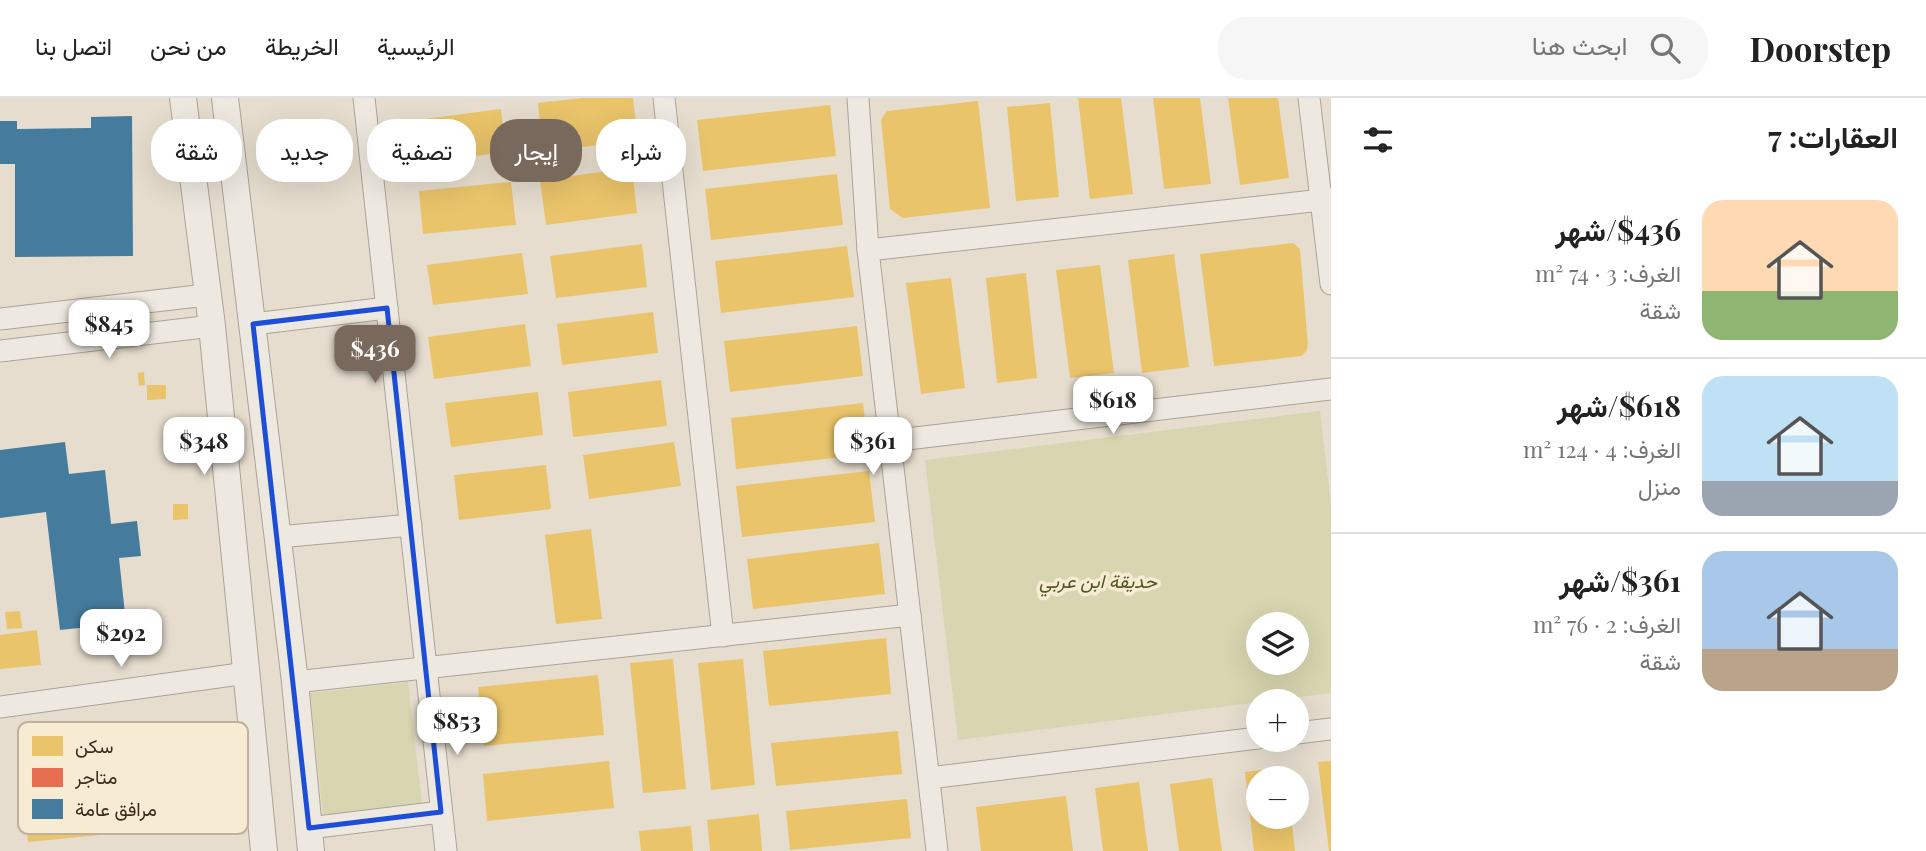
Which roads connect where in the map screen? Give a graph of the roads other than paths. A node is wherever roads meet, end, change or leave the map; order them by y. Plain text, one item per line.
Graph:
1 (183, 98) edge
2 (225, 98) edge
3 (364, 98) edge
4 (664, 98) edge
5 (858, 98) edge
6 (1309, 98) edge
7 (1326, 199) edge
8 (868, 250) junction
9 (1331, 284) edge
10 (206, 295) junction
11 (387, 308) junction
12 (0, 319) edge
13 (253, 324) junction
14 (212, 326) junction
15 (0, 351) edge
16 (1331, 389) edge
17 (890, 441) junction
18 (411, 525) junction
19 (278, 537) junction
20 (910, 615) junction
21 (723, 636) junction
22 (427, 668) junction
23 (247, 673) junction
24 (295, 682) junction
25 (0, 707) edge
26 (1331, 729) edge
27 (1309, 732) edge
28 (1246, 739) edge
29 (929, 778) junction
30 (441, 813) junction
31 (310, 839) edge
32 (264, 851) edge
33 (446, 851) edge
34 (937, 851) edge

1 - 10 street
2 - 13 street
3 - 11 street
4 - 21 street
5 - 8 street
6 - 7 street
7 - 8 street
7 - 9 street
8 - 17 street
10 - 12 street
10 - 14 street
11 - 13 street
11 - 18 street
13 - 19 street
14 - 15 street
14 - 23 street
16 - 17 street
17 - 20 street
18 - 19 street
18 - 22 street
19 - 24 street
20 - 21 street
20 - 29 street
21 - 22 street
22 - 24 street
22 - 30 street
23 - 25 street
23 - 32 street
24 - 31 street
26 - 27 street
28 - 29 street
29 - 34 street
30 - 31 street
30 - 33 street

